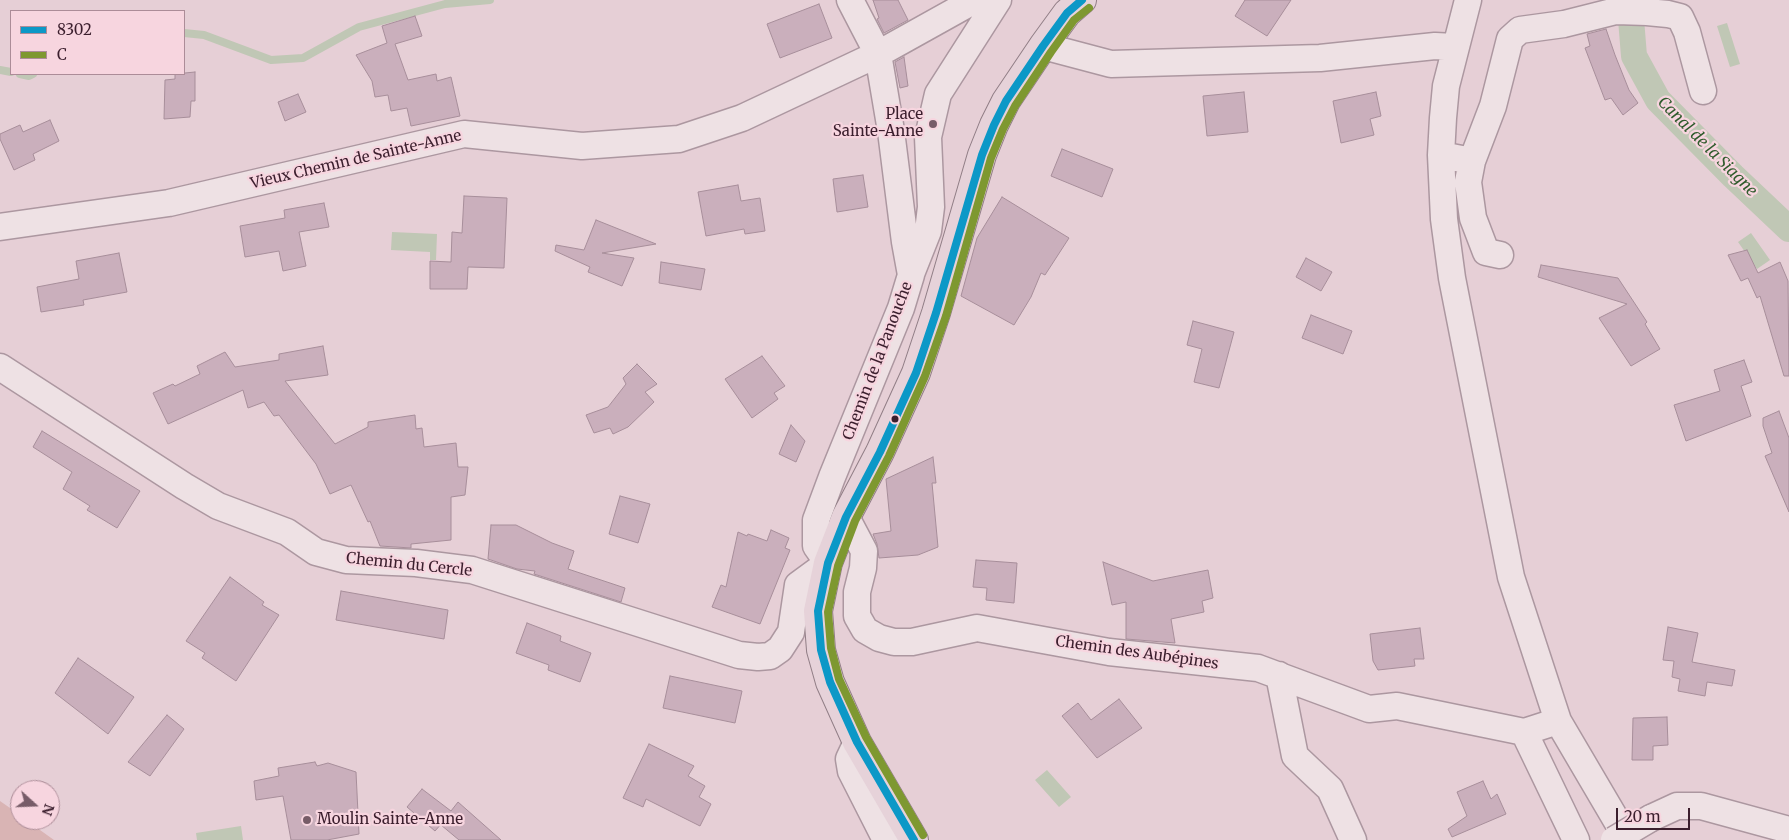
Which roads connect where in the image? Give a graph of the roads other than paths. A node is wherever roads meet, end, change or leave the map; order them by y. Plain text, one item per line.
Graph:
1 (850, 0) edge
2 (975, 0) edge
3 (998, 0) edge
4 (1082, 0) edge
5 (1468, 0) edge
6 (1044, 46) junction
7 (1455, 47) junction
8 (878, 54) junction
9 (1703, 91) dead end
10 (1441, 155) junction
11 (1472, 161) junction
12 (0, 227) edge
13 (1500, 255) dead end
14 (911, 275) junction
15 (0, 367) edge
16 (846, 517) junction
17 (828, 563) junction
18 (1279, 675) junction
19 (1558, 721) junction
20 (1524, 732) junction
21 (857, 742) junction
22 (1789, 830) edge
23 (886, 840) edge
24 (914, 840) edge
25 (1353, 840) edge
26 (1576, 840) edge
27 (1614, 840) edge
28 (1628, 840) edge

1 - 8 street, Chemin de la Panouche
2 - 8 street
3 - 14 street
4 - 6 main road
5 - 7 street
6 - 7 street
6 - 16 main road
7 - 10 street
8 - 12 street, Vieux Chemin de Sainte-Anne
8 - 14 street, Chemin de la Panouche
9 - 11 street
10 - 11 street
10 - 19 street
11 - 13 street
14 - 17 street, Chemin de la Panouche
15 - 17 street, Chemin du Cercle
16 - 17 main road
16 - 18 street, Chemin des Aubépines
17 - 21 main road
18 - 20 street, Chemin des Aubépines
18 - 25 street
19 - 20 street, Chemin des Aubépines
19 - 28 street
20 - 26 street
21 - 23 street
21 - 24 main road
22 - 27 street, bridge

